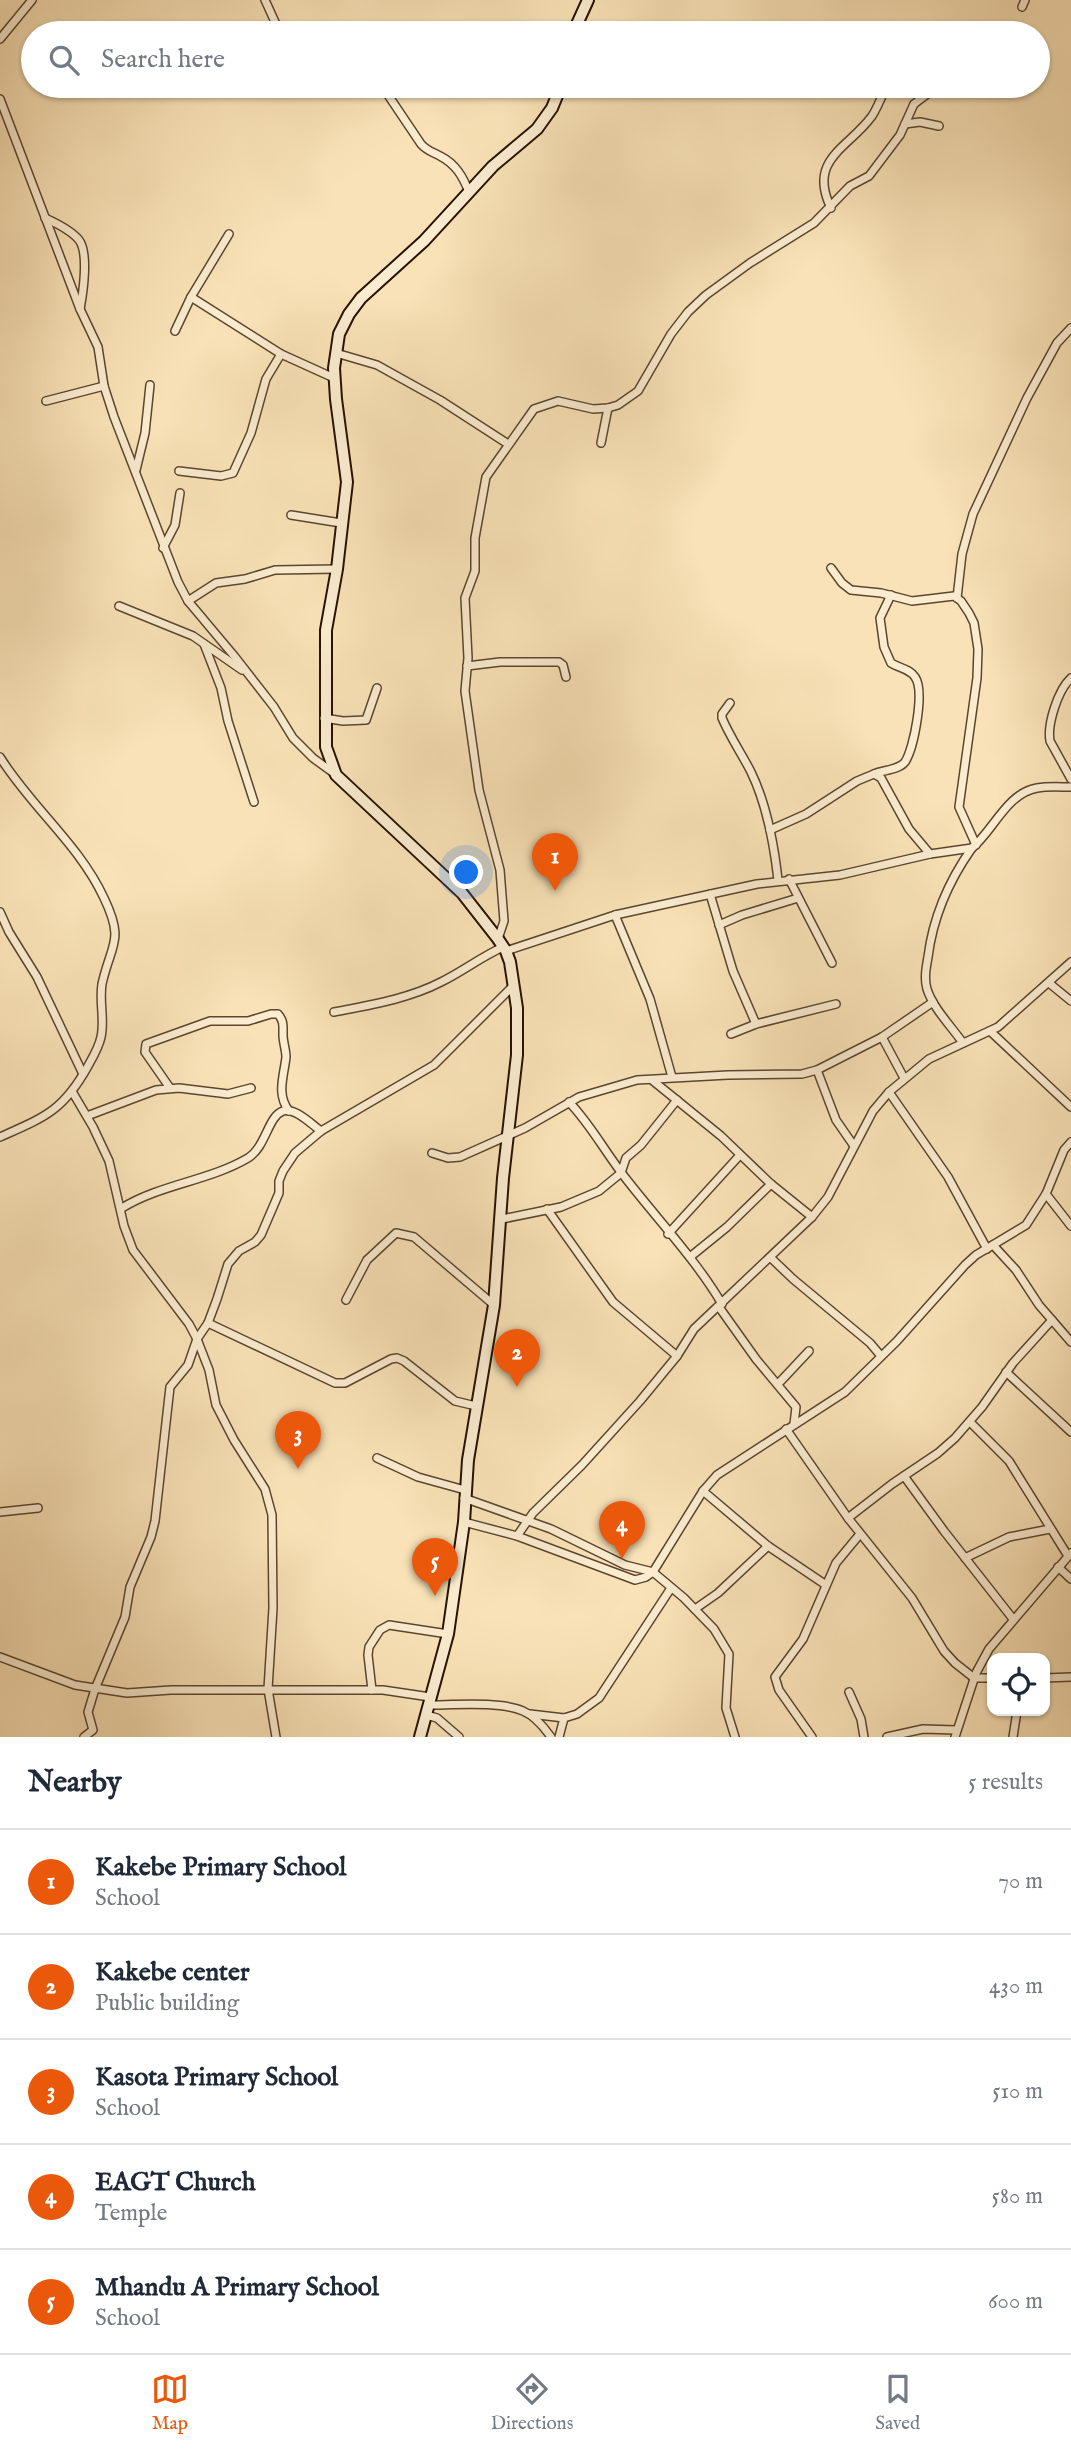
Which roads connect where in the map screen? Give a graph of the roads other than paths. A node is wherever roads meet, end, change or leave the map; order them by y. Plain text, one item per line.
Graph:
1 (32, 0) edge
2 (265, 0) edge
3 (588, 0) edge
4 (275, 21) edge
5 (578, 21) edge
6 (0, 39) edge
7 (390, 98) edge
8 (556, 98) edge
9 (880, 98) edge
10 (922, 98) edge
11 (0, 99) edge
12 (905, 124) junction
13 (939, 126) dead end
14 (468, 192) junction
15 (831, 208) junction
16 (45, 218) junction
17 (229, 234) dead end
18 (191, 297) junction
19 (80, 309) junction
20 (1071, 328) edge
21 (174, 331) dead end
22 (336, 353) junction
23 (281, 354) junction
24 (334, 378) junction
25 (150, 385) dead end
26 (104, 386) junction
27 (46, 401) dead end
28 (608, 408) junction
29 (601, 443) dead end
30 (508, 444) junction
31 (136, 471) junction
32 (179, 471) dead end
33 (180, 493) dead end
34 (291, 515) dead end
35 (341, 523) junction
36 (163, 548) junction
37 (831, 568) dead end
38 (337, 569) junction
39 (891, 595) junction
40 (957, 598) junction
41 (188, 601) junction
42 (119, 606) dead end
43 (204, 644) junction
44 (467, 666) junction
45 (248, 674) junction
46 (566, 677) dead end
47 (1071, 678) edge
48 (377, 688) dead end
49 (730, 703) dead end
50 (324, 718) junction
51 (0, 757) edge
52 (874, 774) junction
53 (336, 775) junction
54 (1071, 779) edge
55 (1071, 787) edge
56 (254, 802) dead end
57 (770, 830) junction
58 (974, 847) junction
59 (930, 854) junction
60 (789, 879) junction
61 (778, 880) junction
62 (710, 894) junction
63 (798, 898) junction
64 (0, 912) edge
65 (615, 915) junction
66 (719, 925) junction
67 (502, 946) junction
68 (1071, 962) edge
69 (832, 963) dead end
70 (1049, 983) junction
71 (514, 984) junction
72 (1071, 1001) edge
73 (933, 1002) junction
74 (836, 1004) dead end
75 (334, 1012) dead end
76 (756, 1024) junction
77 (990, 1031) junction
78 (731, 1034) dead end
79 (882, 1037) junction
80 (962, 1043) junction
81 (817, 1070) junction
82 (83, 1074) junction
83 (672, 1077) junction
84 (904, 1078) junction
85 (652, 1080) junction
86 (170, 1088) junction
87 (251, 1088) dead end
88 (889, 1092) junction
89 (73, 1093) junction
90 (677, 1100) junction
91 (569, 1102) junction
92 (1071, 1107) edge
93 (289, 1111) junction
94 (87, 1116) junction
95 (321, 1131) junction
96 (508, 1134) junction
97 (0, 1137) edge
98 (1071, 1142) edge
99 (854, 1146) junction
100 (432, 1153) dead end
101 (740, 1155) junction
102 (621, 1173) junction
103 (771, 1184) junction
104 (1046, 1194) junction
105 (121, 1208) junction
106 (547, 1209) junction
107 (812, 1217) junction
108 (502, 1219) junction
109 (1071, 1226) edge
110 (668, 1234) junction
111 (990, 1247) junction
112 (690, 1257) junction
113 (771, 1258) junction
114 (346, 1300) dead end
115 (494, 1305) junction
116 (721, 1306) junction
117 (1052, 1320) junction
118 (208, 1323) junction
119 (197, 1339) junction
120 (1071, 1342) edge
121 (809, 1351) dead end
122 (677, 1356) junction
123 (881, 1356) junction
124 (1006, 1372) junction
125 (778, 1384) junction
126 (476, 1406) junction
127 (970, 1422) junction
128 (794, 1424) junction
129 (786, 1429) junction
130 (1071, 1432) edge
131 (377, 1458) dead end
132 (904, 1476) junction
133 (703, 1491) junction
134 (465, 1494) junction
135 (38, 1508) dead end
136 (0, 1512) edge
137 (848, 1518) junction
138 (527, 1521) junction
139 (464, 1522) junction
140 (1050, 1529) junction
141 (860, 1534) junction
142 (517, 1536) junction
143 (768, 1546) junction
144 (1070, 1554) edge
145 (965, 1558) junction
146 (1058, 1567) junction
147 (653, 1572) junction
148 (1071, 1578) edge
149 (826, 1585) junction
150 (671, 1588) junction
151 (695, 1609) junction
152 (1013, 1619) junction
153 (448, 1634) junction
154 (0, 1657) edge
155 (1071, 1677) edge
156 (974, 1678) junction
157 (987, 1678) edge
158 (1050, 1678) edge
159 (95, 1689) junction
160 (268, 1689) junction
161 (372, 1690) junction
162 (849, 1692) dead end
163 (428, 1705) junction
164 (530, 1714) junction
165 (1016, 1716) edge
166 (564, 1718) junction
167 (955, 1734) edge
168 (84, 1737) edge
169 (276, 1737) edge
170 (420, 1737) edge
171 (459, 1737) edge
172 (551, 1737) edge
173 (559, 1737) edge
174 (735, 1737) edge
175 (812, 1737) edge
176 (864, 1737) edge
177 (887, 1737) edge
178 (1013, 1737) edge

1 - 6 street
2 - 4 street
3 - 5 street
7 - 14 street
8 - 14 street
9 - 15 street
10 - 12 street
11 - 16 street
12 - 13 street
12 - 15 street
14 - 22 street
15 - 28 street
16 - 19 street
16 - 19 street
17 - 18 street
18 - 21 street
18 - 23 street
19 - 26 street
20 - 40 street
22 - 24 street
22 - 30 street
23 - 24 street
23 - 32 street
24 - 35 street
25 - 31 street
26 - 27 street
26 - 31 street
28 - 29 street
28 - 30 street
30 - 44 street
31 - 36 street
33 - 36 street
34 - 35 street
35 - 38 street
36 - 41 street
37 - 39 street
38 - 41 street
38 - 50 street
39 - 40 street
39 - 52 street
40 - 58 street
41 - 45 street
42 - 43 street
43 - 45 street
43 - 56 street
44 - 46 street
44 - 67 street
45 - 53 street
47 - 54 street
48 - 50 street
49 - 57 street
50 - 53 street
51 - 82 street
52 - 57 street
52 - 59 street
53 - 67 street
55 - 58 street
57 - 61 street
58 - 59 street
58 - 73 street
59 - 60 street
60 - 61 street
60 - 63 street
61 - 62 street
62 - 65 street
62 - 66 street
63 - 66 street
63 - 69 street
64 - 82 street
65 - 67 street
65 - 83 street
66 - 76 street
67 - 71 street
67 - 75 street
68 - 70 street
70 - 72 street
70 - 77 street
71 - 95 street
71 - 96 street
73 - 79 street
73 - 80 street
74 - 76 street
76 - 78 street
77 - 80 street
77 - 92 street
79 - 81 street
79 - 84 street
80 - 84 street
81 - 83 street
81 - 99 street
82 - 89 street
83 - 85 street
84 - 88 street
85 - 90 street
85 - 91 street
86 - 87 street
86 - 93 street
86 - 94 street
88 - 99 street
88 - 111 street
89 - 94 street
89 - 97 street
90 - 101 street
90 - 102 street
91 - 96 street
91 - 102 street
93 - 95 street
93 - 105 street
94 - 105 street
95 - 118 street
96 - 100 street
96 - 108 street
98 - 104 street
99 - 107 street
101 - 103 street
101 - 110 street
102 - 106 street
102 - 110 street
103 - 107 street
103 - 112 street
104 - 109 street
104 - 111 street
105 - 119 street
106 - 108 street
106 - 122 street
107 - 113 street
108 - 115 street
110 - 112 street
111 - 117 street
111 - 123 street
112 - 116 street
113 - 116 street
113 - 123 street
114 - 115 street
115 - 126 street
116 - 122 street
116 - 125 street
117 - 120 street
117 - 124 street
118 - 119 street
118 - 126 street
119 - 159 street
119 - 160 street
121 - 125 street
122 - 138 street
123 - 128 street
124 - 127 street
124 - 130 street
125 - 128 street
126 - 134 street
127 - 132 street
127 - 140 street
128 - 129 street
129 - 133 street
129 - 137 street
131 - 134 street
132 - 137 street
132 - 145 street
133 - 143 street
133 - 147 street
134 - 138 street
134 - 139 street
135 - 136 street
137 - 141 street
138 - 142 street
138 - 147 street
139 - 142 street
139 - 153 street
140 - 144 street
140 - 145 street
141 - 149 street
141 - 156 street
142 - 147 street
143 - 149 street
143 - 151 street
144 - 146 street
145 - 152 street
146 - 148 street
146 - 152 street
147 - 150 street
149 - 175 street
150 - 151 street
150 - 166 street
151 - 174 street
152 - 156 street
153 - 161 street
153 - 163 street
154 - 159 street
155 - 158 street
156 - 157 street
156 - 167 street
159 - 160 street
159 - 168 street
160 - 161 street
160 - 169 street
161 - 163 street
162 - 176 street
163 - 164 street
163 - 170 street
163 - 171 street
164 - 166 street
164 - 172 street
165 - 178 street
166 - 173 street
167 - 177 street

